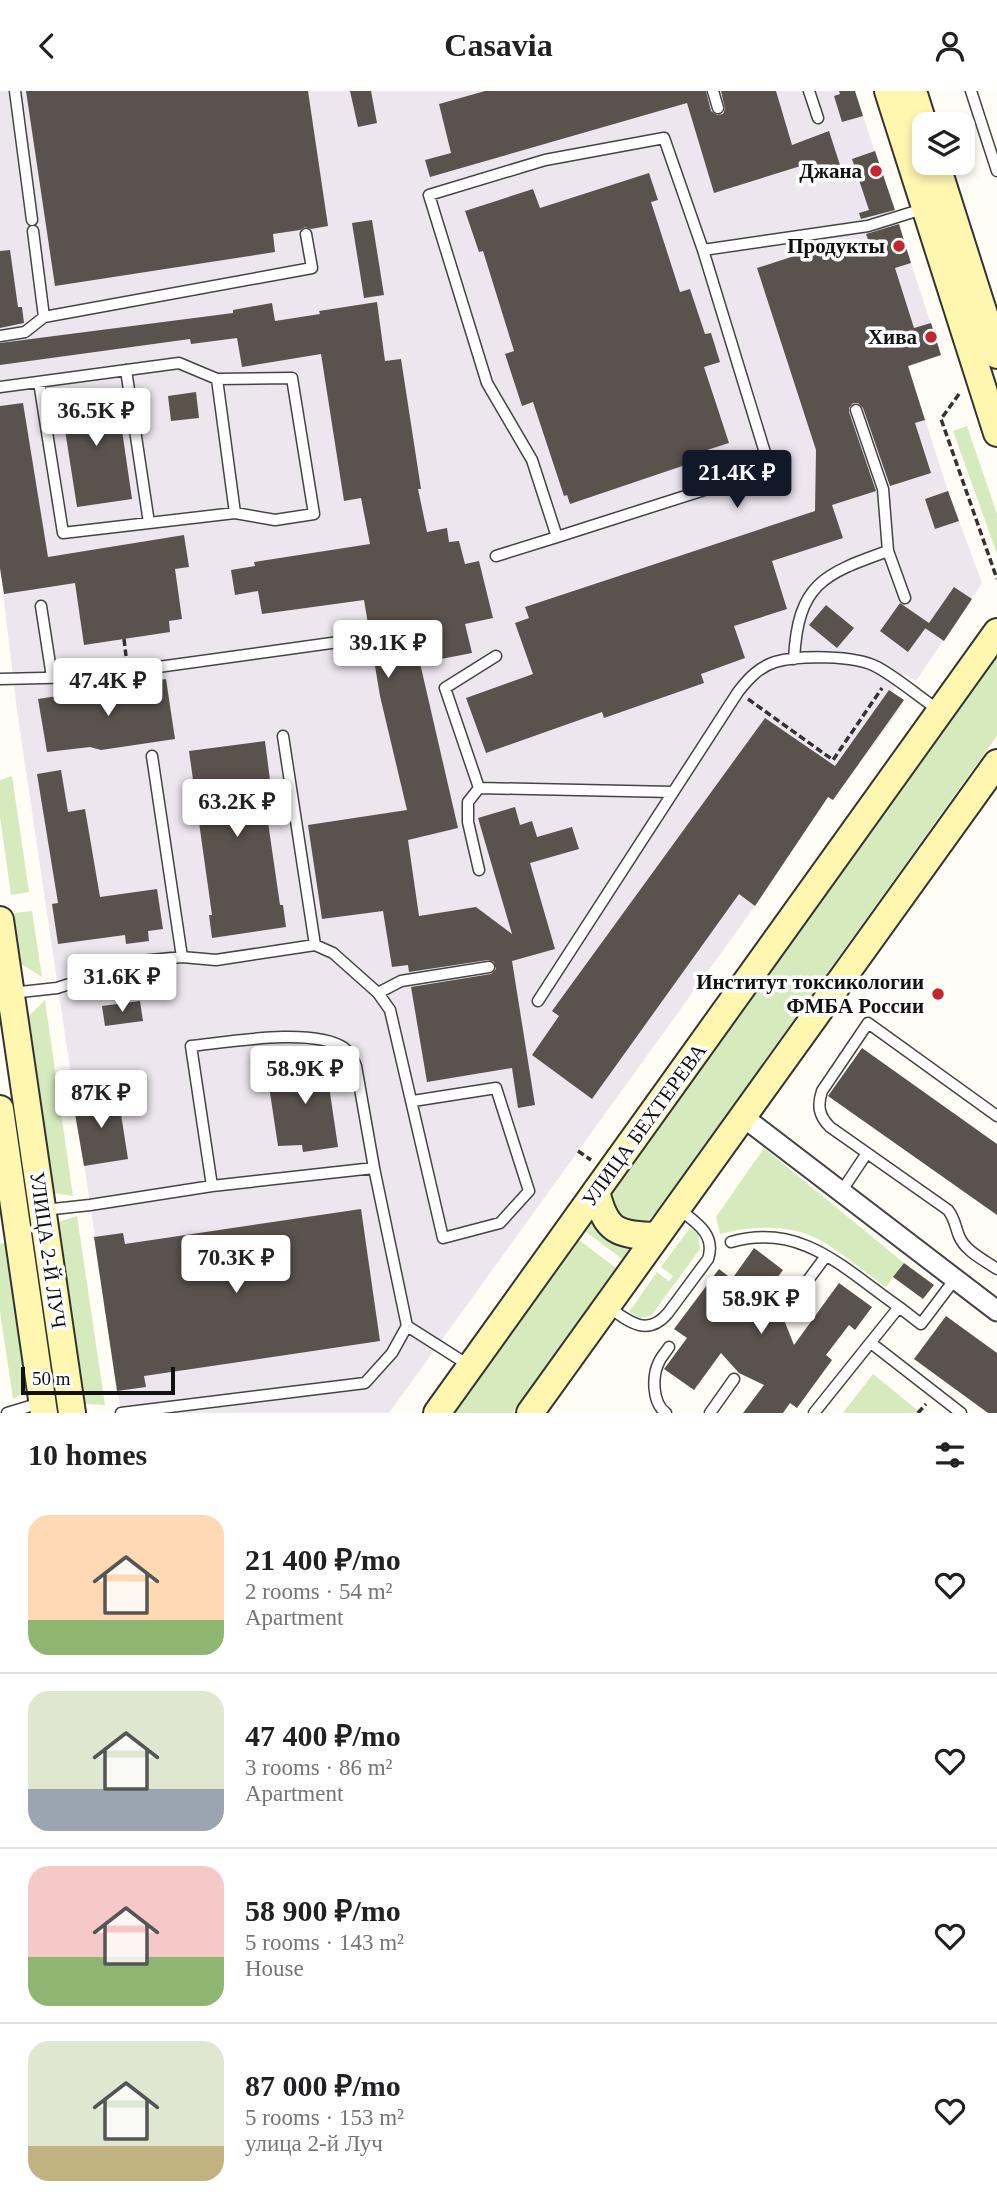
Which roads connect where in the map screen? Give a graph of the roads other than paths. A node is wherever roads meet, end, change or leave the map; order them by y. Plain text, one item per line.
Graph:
1 (15, 91) edge
2 (713, 91) edge
3 (809, 91) edge
4 (888, 91) edge
5 (913, 91) edge
6 (971, 91) edge
7 (718, 108) dead end
8 (920, 112) edge
9 (818, 118) dead end
10 (997, 171) edge
11 (936, 175) edge
12 (937, 205) junction
13 (306, 234) dead end
14 (703, 250) junction
15 (975, 303) junction
16 (44, 317) junction
17 (0, 336) edge
18 (997, 355) edge
19 (126, 370) junction
20 (217, 379) junction
21 (39, 382) junction
22 (0, 387) edge
23 (992, 400) edge
24 (856, 410) dead end
25 (997, 433) edge
26 (235, 513) junction
27 (149, 523) junction
28 (557, 537) junction
29 (888, 551) junction
30 (496, 556) dead end
31 (905, 598) dead end
32 (41, 606) dead end
33 (997, 632) edge
34 (353, 641) dead end
35 (496, 656) dead end
36 (794, 659) junction
37 (52, 677) junction
38 (0, 679) edge
39 (940, 711) junction
40 (284, 736) dead end
41 (152, 756) dead end
42 (997, 763) edge
43 (479, 788) junction
44 (673, 792) junction
45 (479, 870) dead end
46 (0, 921) edge
47 (315, 945) junction
48 (2, 951) edge
49 (182, 957) junction
50 (489, 967) dead end
51 (11, 993) junction
52 (378, 993) junction
53 (538, 1001) dead end
54 (412, 1101) junction
55 (0, 1109) edge
56 (743, 1116) junction
57 (997, 1116) edge
58 (867, 1153) junction
59 (374, 1168) junction
60 (212, 1186) junction
61 (596, 1191) junction
62 (841, 1192) junction
63 (677, 1208) junction
64 (42, 1210) junction
65 (657, 1236) junction
66 (731, 1242) dead end
67 (825, 1256) junction
68 (997, 1269) edge
69 (955, 1279) junction
70 (607, 1306) junction
71 (788, 1307) dead end
72 (899, 1307) junction
73 (997, 1311) edge
74 (407, 1326) junction
75 (871, 1343) junction
76 (669, 1347) dead end
77 (470, 1366) junction
78 (734, 1380) dead end
79 (43, 1408) edge
80 (7, 1413) edge
81 (72, 1413) edge
82 (121, 1413) edge
83 (437, 1413) edge
84 (530, 1413) edge
85 (666, 1413) edge
86 (710, 1413) edge
87 (814, 1413) edge
88 (961, 1413) edge

1 - 16 lane
2 - 7 lane
3 - 9 lane
4 - 12 street
5 - 8 street
6 - 10 lane
11 - 12 street
12 - 14 lane
12 - 15 street
13 - 16 lane
14 - 28 lane
14 - 28 lane
15 - 18 street
15 - 23 street
16 - 17 lane
19 - 20 lane
19 - 21 lane
19 - 27 lane
20 - 26 lane
20 - 26 lane
21 - 22 lane
21 - 27 lane
23 - 25 street
24 - 29 lane
26 - 27 lane
28 - 30 lane
29 - 31 lane
29 - 36 lane
32 - 37 lane
33 - 39 street, УЛИЦА БЕХТЕРЕВА
34 - 37 lane
35 - 43 lane
36 - 39 lane
36 - 44 lane
37 - 38 lane
39 - 61 street, УЛИЦА БЕХТЕРЕВА
40 - 47 lane
41 - 49 lane
42 - 56 street
43 - 44 lane
43 - 45 lane
44 - 53 lane
46 - 48 street, УЛИЦА 2-Й ЛУЧ
47 - 49 lane
47 - 52 lane
48 - 51 street, УЛИЦА 2-Й ЛУЧ
49 - 51 lane
50 - 52 lane
51 - 64 street, УЛИЦА 2-Й ЛУЧ
52 - 54 lane
54 - 54 lane
55 - 79 street, УЛИЦА 2-Й ЛУЧ
56 - 62 street
56 - 63 street
57 - 58 lane
58 - 62 lane
58 - 68 lane
59 - 60 lane
59 - 60 lane
59 - 74 lane
60 - 64 lane
61 - 65 street
61 - 77 street, УЛИЦА БЕХТЕРЕВА
62 - 69 street
63 - 65 street
63 - 70 lane
64 - 81 street, УЛИЦА 2-Й ЛУЧ
65 - 70 street
66 - 67 lane
67 - 71 lane
67 - 72 lane
69 - 72 lane
69 - 73 street
70 - 84 street
72 - 75 lane
74 - 77 lane
74 - 82 lane
75 - 87 lane
75 - 88 lane
76 - 85 lane
77 - 83 street, УЛИЦА БЕХТЕРЕВА
78 - 86 lane
79 - 80 lane

